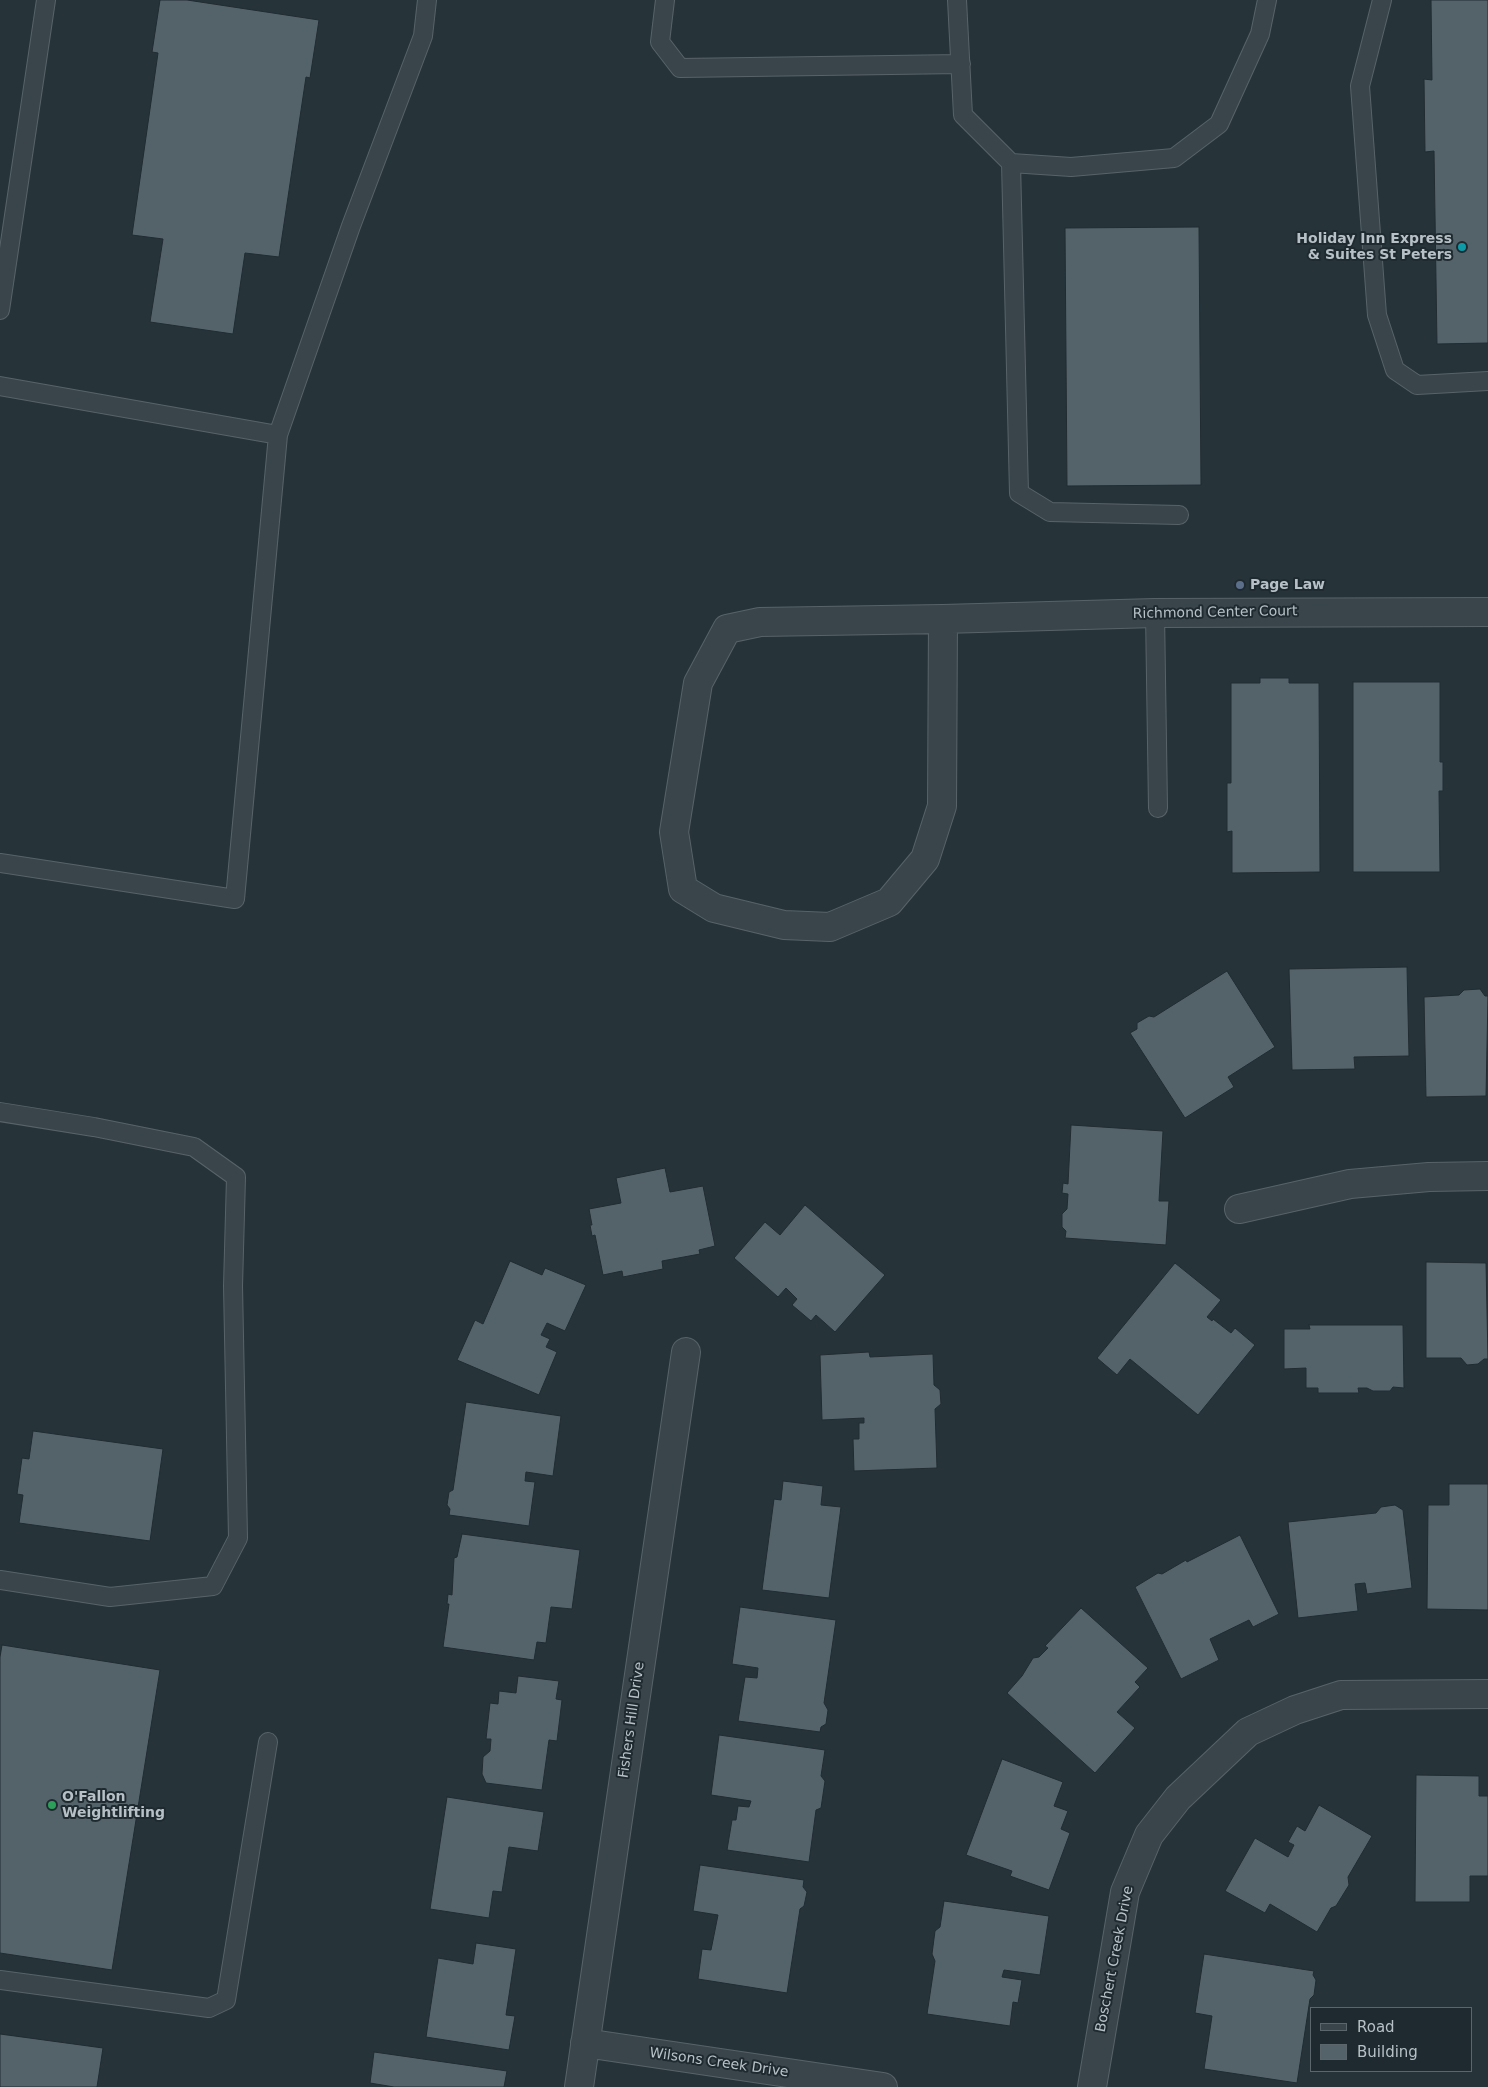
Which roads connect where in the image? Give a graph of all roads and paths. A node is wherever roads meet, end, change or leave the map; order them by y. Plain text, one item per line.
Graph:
1 (46, 0) edge
2 (427, 0) edge
3 (665, 0) edge
4 (956, 0) edge
5 (1267, 0) edge
6 (1382, 0) edge
7 (960, 64) junction
8 (1011, 164) junction
9 (0, 310) edge
10 (1488, 381) edge
11 (0, 386) edge
12 (278, 435) junction
13 (1179, 515) dead end
14 (1488, 612) edge
15 (1155, 613) junction
16 (943, 619) junction
17 (1158, 808) dead end
18 (0, 863) edge
19 (0, 1116) edge
20 (1488, 1176) edge
21 (1239, 1209) dead end
22 (686, 1352) dead end
23 (0, 1580) edge
24 (1488, 1694) edge
25 (268, 1742) dead end
26 (0, 1980) edge
27 (585, 2043) junction
28 (579, 2087) edge
29 (884, 2087) edge
30 (1092, 2087) edge

1 - 9 lane
2 - 12 lane
3 - 7 lane
4 - 7 lane
5 - 8 lane
6 - 10 lane
7 - 8 lane
8 - 13 lane
11 - 12 lane
12 - 18 lane
14 - 15 street, Richmond Center Court
15 - 16 street, Richmond Center Court
15 - 17 lane
16 - 16 street, Richmond Center Court
19 - 23 lane
20 - 21 street
22 - 27 street, Fishers Hill Drive
24 - 30 street, Boschert Creek Drive
25 - 26 lane
27 - 28 street, Fishers Hill Drive
27 - 29 street, Wilsons Creek Drive

